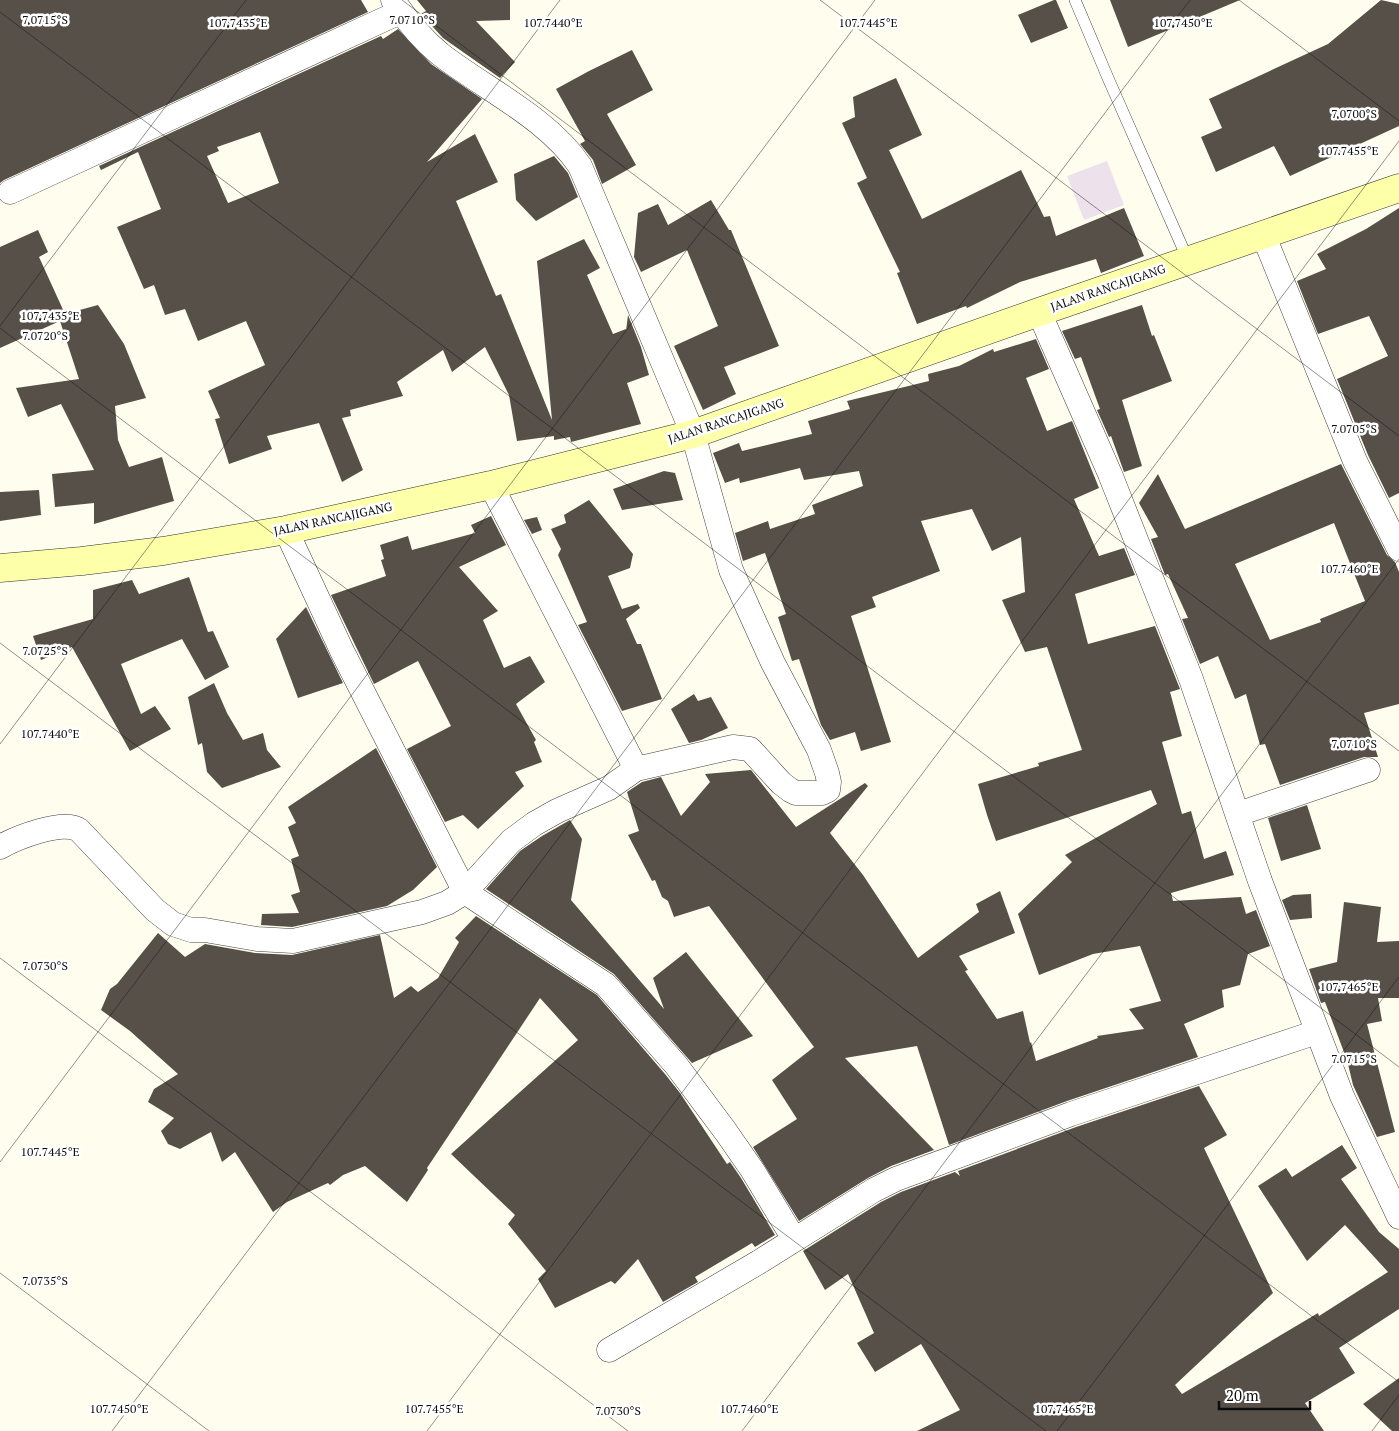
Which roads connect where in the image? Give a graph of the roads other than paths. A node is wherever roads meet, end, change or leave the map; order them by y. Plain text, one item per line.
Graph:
1 (1075, 0) edge
2 (396, 6) edge
3 (1399, 188) edge
4 (10, 192) dead end
5 (1263, 234) junction
6 (1188, 260) junction
7 (1039, 312) junction
8 (693, 434) junction
9 (491, 485) junction
10 (286, 530) junction
11 (1399, 549) edge
12 (0, 568) edge
13 (636, 769) junction
14 (1368, 770) dead end
15 (1238, 814) junction
16 (0, 846) edge
17 (465, 892) junction
18 (1317, 1032) junction
19 (1399, 1217) edge
20 (794, 1239) junction
21 (609, 1350) dead end

1 - 6 lane
2 - 4 street
2 - 8 street
3 - 5 main road, JALAN RANCAJIGANG
5 - 6 main road, JALAN RANCAJIGANG
5 - 11 street
6 - 7 main road, JALAN RANCAJIGANG
7 - 8 main road, JALAN RANCAJIGANG
7 - 15 street
8 - 9 main road, JALAN RANCAJIGANG
8 - 13 street
9 - 10 main road, JALAN RANCAJIGANG
9 - 13 street
10 - 12 main road, JALAN RANCAJIGANG
10 - 17 street
13 - 17 street
14 - 15 street
15 - 18 street
16 - 17 street
17 - 20 street
18 - 19 street
18 - 20 street
20 - 21 street

